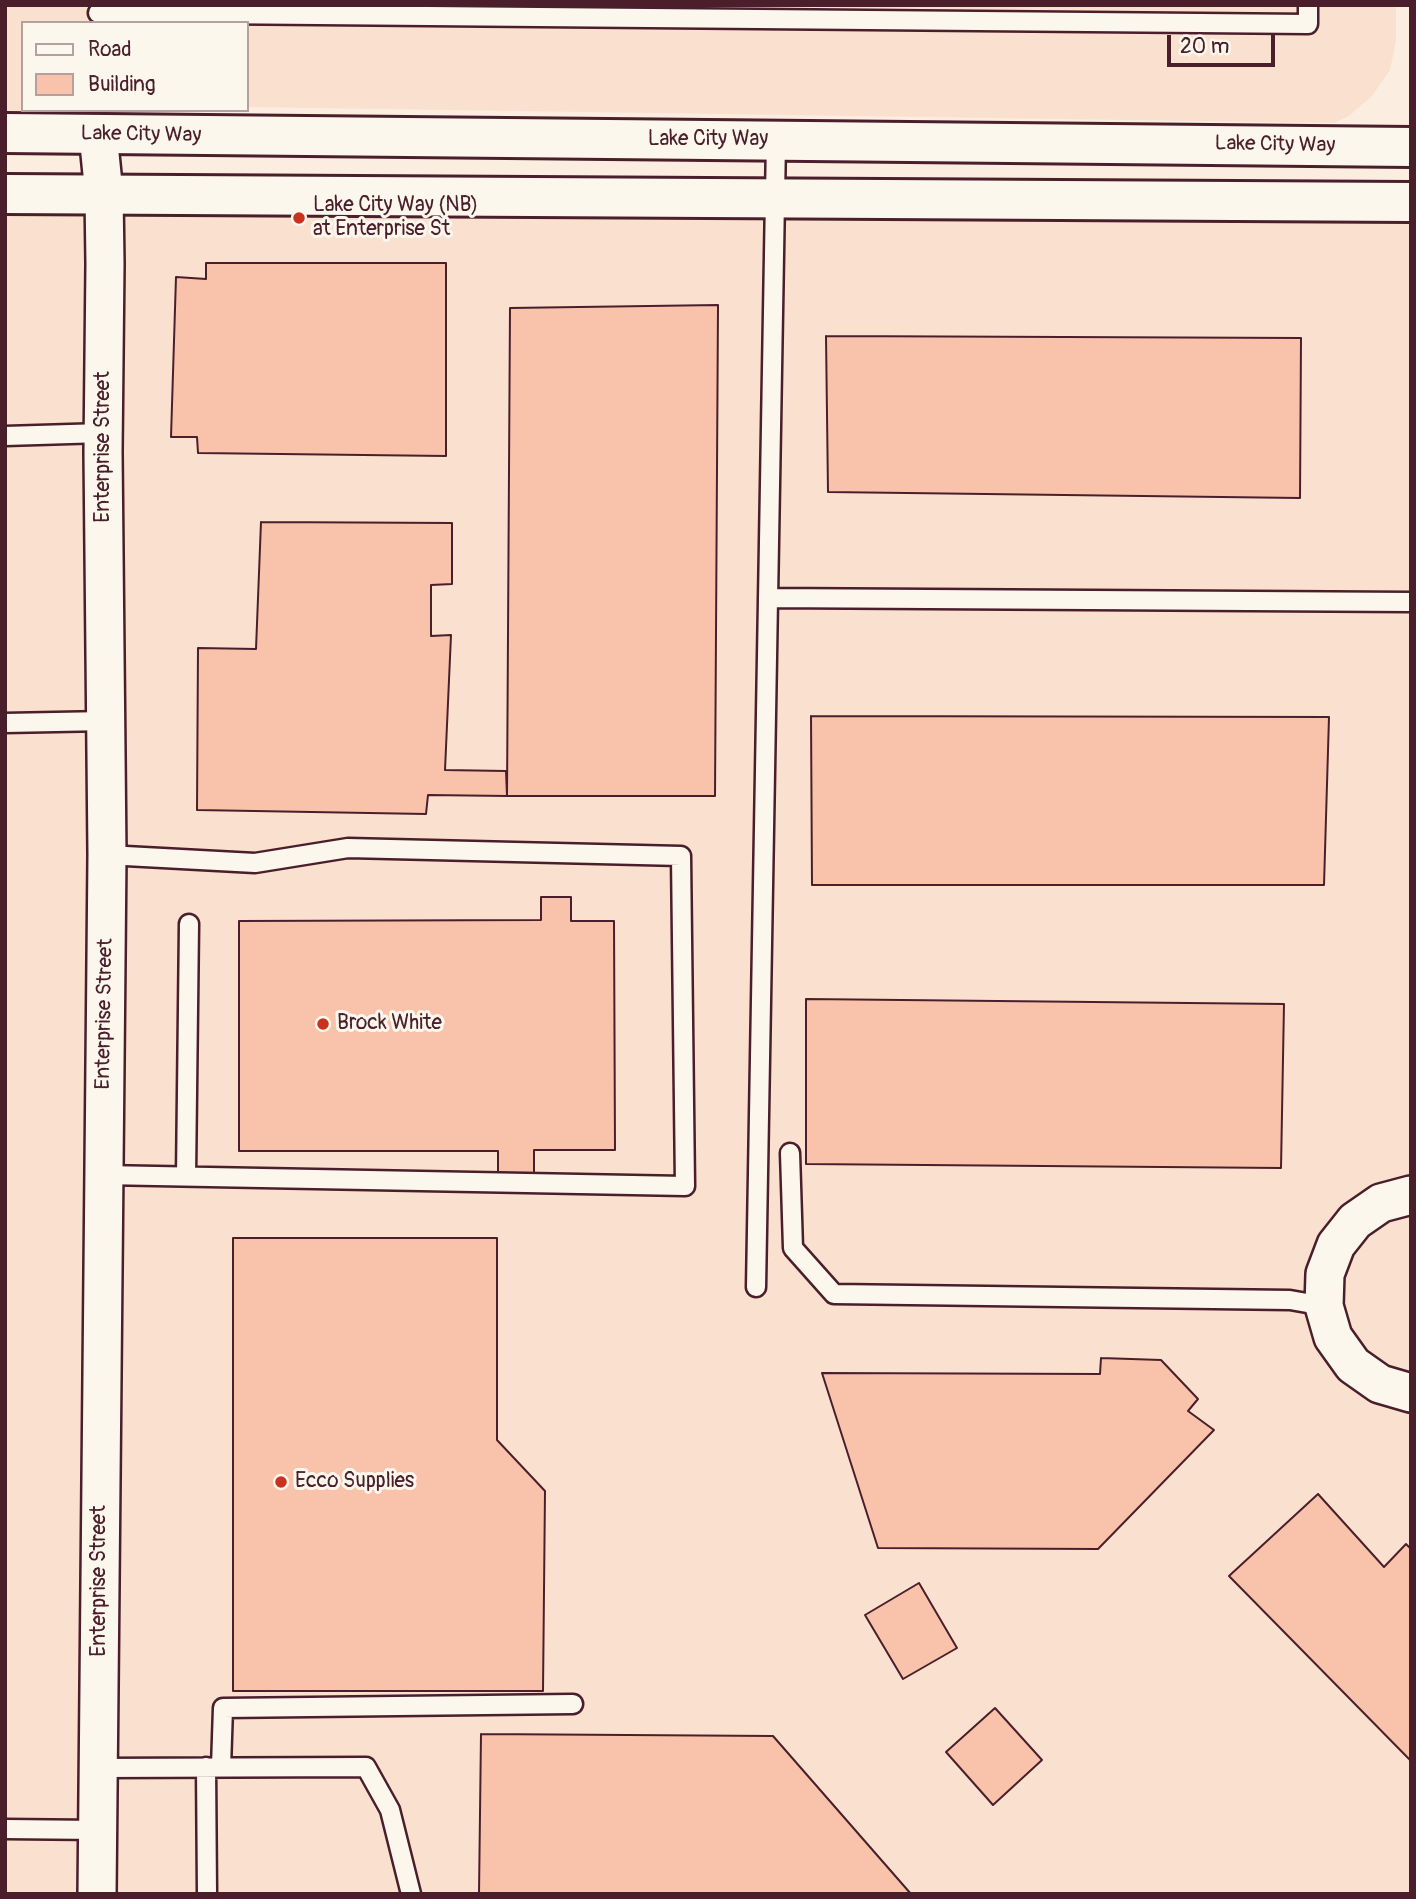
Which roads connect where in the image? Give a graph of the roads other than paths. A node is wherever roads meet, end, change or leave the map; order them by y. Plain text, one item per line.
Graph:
1 (1308, 5) edge
2 (98, 14) edge
3 (99, 123) junction
4 (5, 133) edge
5 (776, 141) junction
6 (1411, 147) edge
7 (5, 194) edge
8 (104, 194) junction
9 (775, 198) junction
10 (1411, 202) edge
11 (103, 433) junction
12 (5, 436) edge
13 (768, 598) junction
14 (1411, 602) edge
15 (106, 721) junction
16 (5, 723) edge
17 (107, 855) junction
18 (189, 924) dead end
19 (790, 1153) dead end
20 (103, 1175) junction
21 (186, 1176) junction
22 (1411, 1195) edge
23 (756, 1287) dead end
24 (1324, 1306) junction
25 (1411, 1393) edge
26 (573, 1704) dead end
27 (99, 1768) junction
28 (213, 1768) junction
29 (5, 1829) edge
30 (98, 1830) junction
31 (97, 1894) edge
32 (207, 1894) edge
33 (411, 1894) edge

1 - 2 lane
3 - 4 street, Lake City Way
3 - 5 street, Lake City Way
3 - 8 street, Enterprise Street
5 - 6 street, Lake City Way
5 - 9 lane
7 - 8 street
8 - 9 street
8 - 11 street, Enterprise Street
9 - 10 street
9 - 13 lane
11 - 12 lane
11 - 15 street, Enterprise Street
13 - 14 lane
13 - 23 lane
15 - 16 lane
15 - 17 street, Enterprise Street
17 - 20 street, Enterprise Street
17 - 21 lane
18 - 21 lane
19 - 24 lane
20 - 21 lane
20 - 27 street, Enterprise Street
22 - 24 street
24 - 25 street
26 - 28 lane
27 - 28 lane
27 - 30 street, Enterprise Street
28 - 32 lane
28 - 33 lane
29 - 30 lane
30 - 31 street, Enterprise Street

